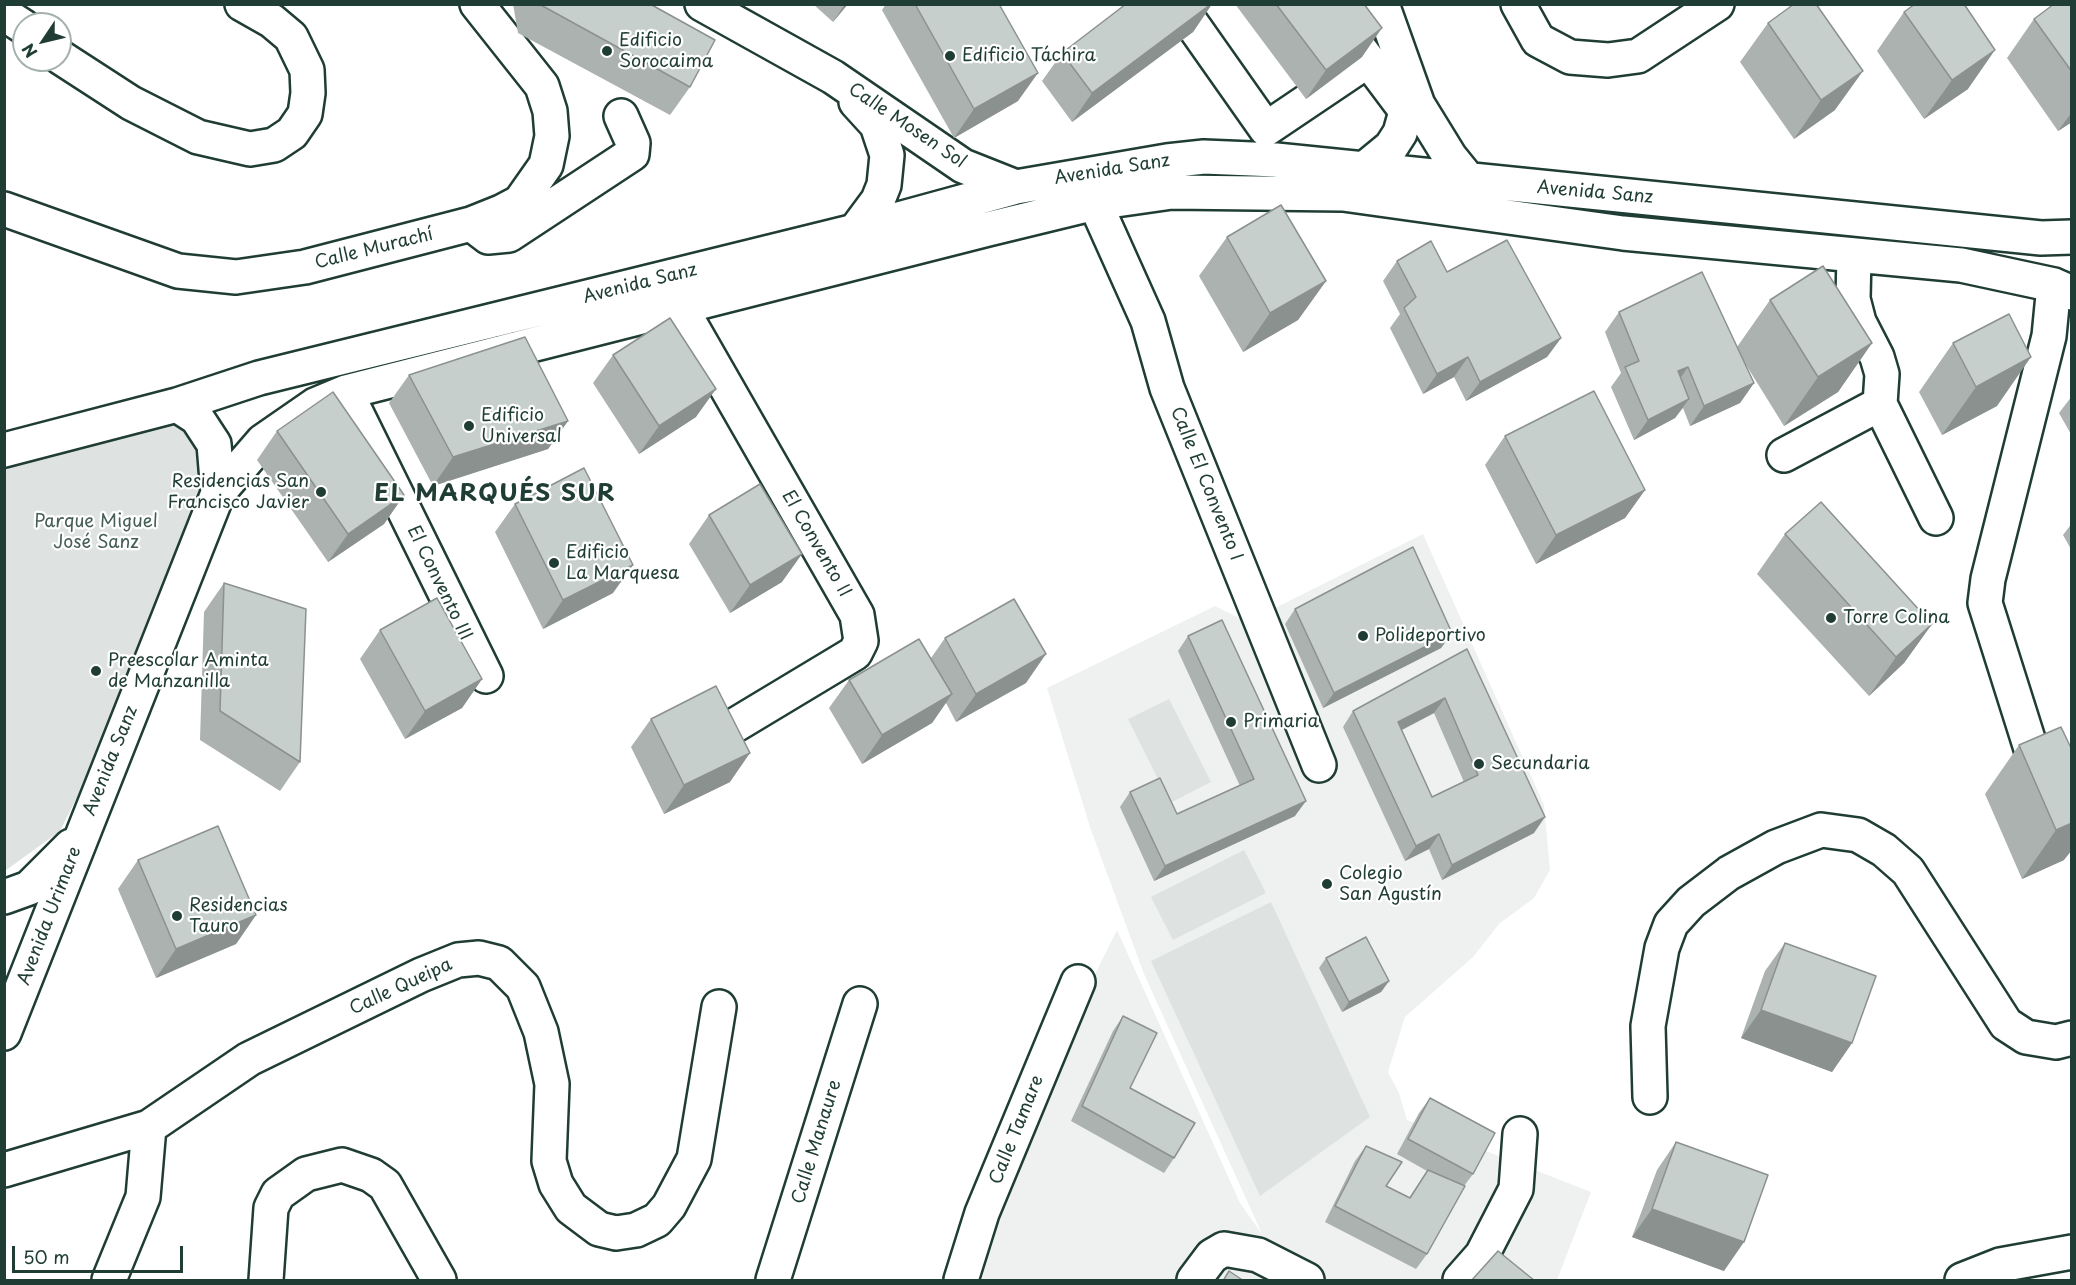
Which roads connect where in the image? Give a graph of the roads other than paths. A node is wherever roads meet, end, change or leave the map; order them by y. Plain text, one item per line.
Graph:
1 (242, 4) edge
2 (477, 4) edge
3 (702, 4) edge
4 (1178, 4) edge
5 (1326, 4) edge
6 (1382, 4) edge
7 (1518, 4) edge
8 (1717, 4) edge
9 (1367, 61) junction
10 (72, 65) edge
11 (833, 77) junction
12 (1408, 79) junction
13 (1297, 109) junction
14 (1407, 112) junction
15 (621, 116) dead end
16 (1309, 164) junction
17 (1363, 170) junction
18 (1467, 178) junction
19 (1016, 187) junction
20 (1095, 203) junction
21 (4, 209) edge
22 (471, 224) junction
23 (855, 231) junction
24 (2072, 237) edge
25 (1854, 255) junction
26 (2063, 289) edge
27 (681, 308) junction
28 (346, 392) junction
29 (1880, 404) junction
30 (177, 405) junction
31 (4, 450) edge
32 (1784, 455) dead end
33 (218, 493) junction
34 (1936, 518) dead end
35 (486, 676) dead end
36 (727, 730) edge
37 (2033, 755) edge
38 (1319, 765) dead end
39 (83, 833) junction
40 (4, 897) edge
41 (1078, 982) dead end
42 (860, 1004) dead end
43 (719, 1007) dead end
44 (4, 1033) edge
45 (2072, 1038) edge
46 (1650, 1097) dead end
47 (149, 1127) junction
48 (1520, 1134) dead end
49 (4, 1170) edge
50 (2072, 1232) edge
51 (2072, 1252) edge
52 (2022, 1261) junction
53 (109, 1281) edge
54 (266, 1281) edge
55 (439, 1281) edge
56 (773, 1281) edge
57 (961, 1281) edge
58 (1194, 1281) edge
59 (1307, 1281) edge
60 (1460, 1281) edge
61 (1962, 1281) edge

1 - 10 street
2 - 22 street, Calle Murachí
3 - 11 street, Calle Mosen Sol
4 - 13 street
5 - 9 street
6 - 12 street
7 - 8 street
9 - 13 street
9 - 14 street
11 - 19 street, Calle Mosen Sol
11 - 23 street, Calle Mosen Sol
12 - 14 street
12 - 18 street
13 - 16 street
14 - 17 street
15 - 22 street
16 - 17 street, Avenida Sanz
16 - 19 street, Avenida Sanz
17 - 18 street, Avenida Sanz
18 - 24 street, Avenida Sanz
19 - 23 street, Avenida Sanz
20 - 25 street, Avenida Sanz
20 - 27 street, Avenida Sanz
20 - 38 street, Calle El Convento I
21 - 22 street, Calle Murachí
23 - 30 street, Avenida Sanz
25 - 26 street, Avenida Sanz
25 - 29 street
26 - 37 street
27 - 28 street, Avenida Sanz
27 - 36 street, El Convento II
28 - 33 street, Avenida Sanz
28 - 35 street, El Convento III
29 - 32 street
29 - 34 street
30 - 31 street, Avenida Sanz
30 - 33 street, Avenida Sanz
33 - 39 street, Avenida Sanz
39 - 40 street, Avenida Sanz
39 - 44 street, Avenida Urimare
41 - 57 street, Calle Tamare
42 - 56 street, Calle Manaure
43 - 47 street, Calle Queipa
45 - 46 street
47 - 49 street, Calle Queipa
47 - 53 street
48 - 60 street
50 - 52 street
51 - 52 street
52 - 61 street
54 - 55 street
58 - 59 street

